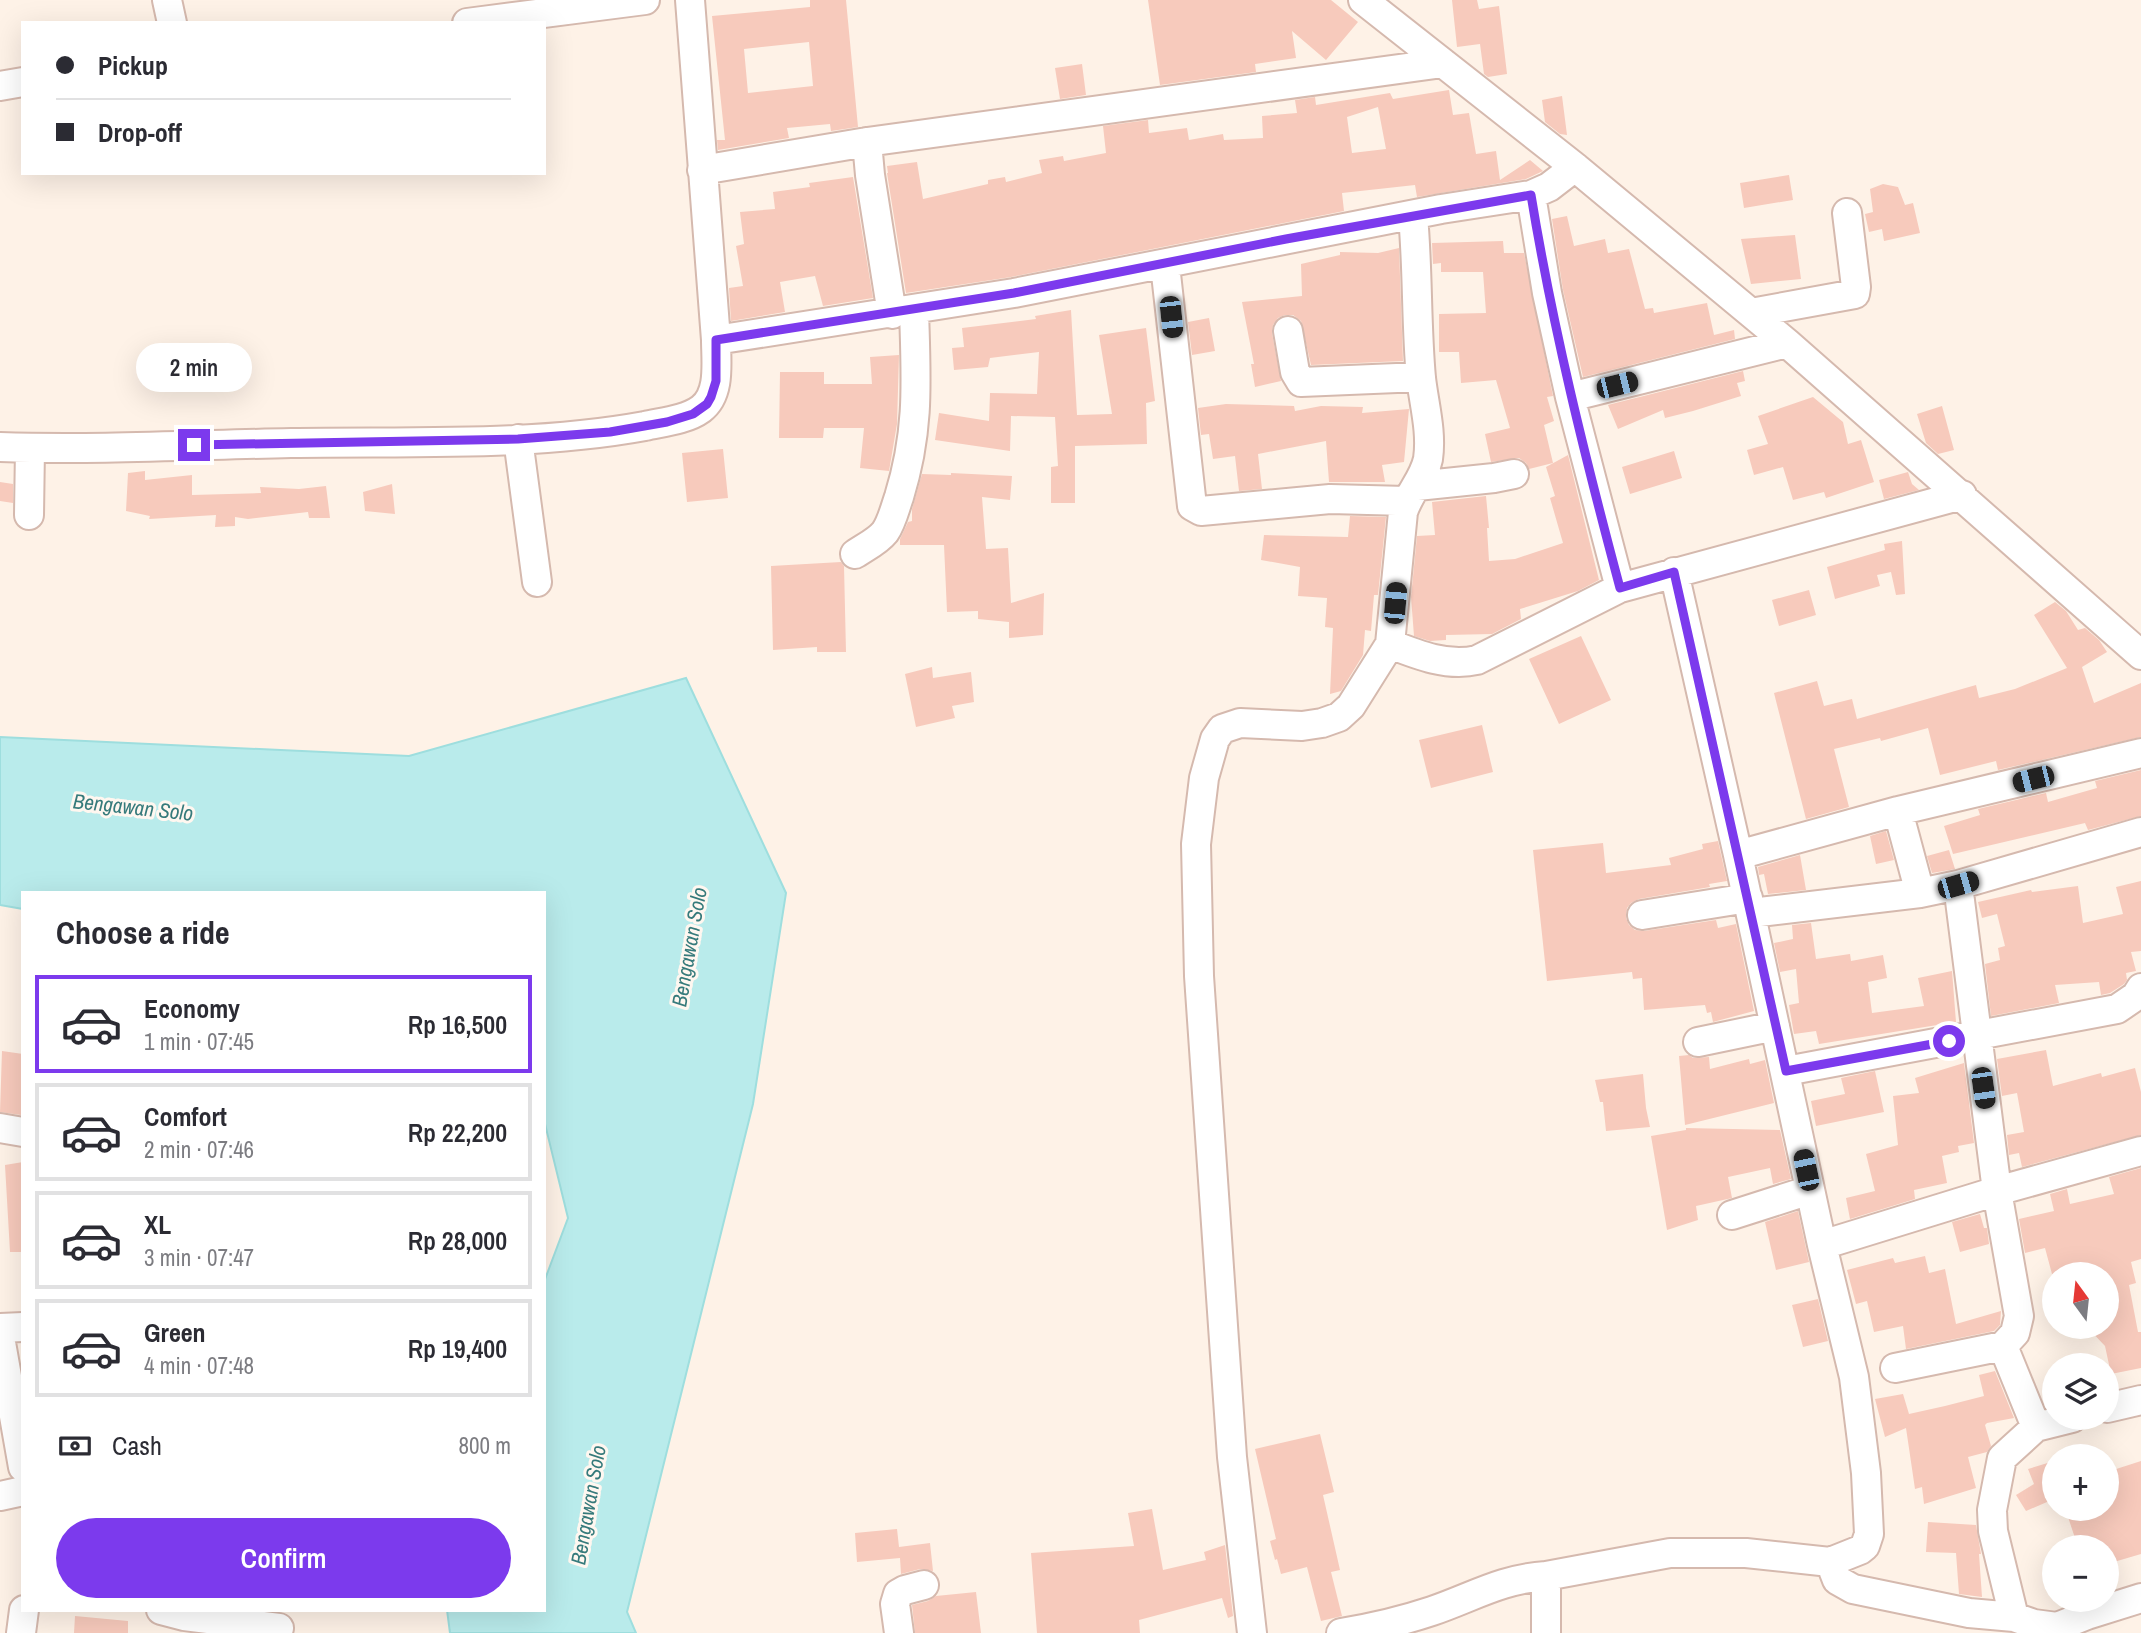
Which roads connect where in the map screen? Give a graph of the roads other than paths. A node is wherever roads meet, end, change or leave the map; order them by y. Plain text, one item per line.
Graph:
1 (167, 0) edge
2 (645, 0) edge
3 (690, 0) edge
4 (1363, 0) edge
5 (172, 21) edge
6 (482, 21) edge
7 (1443, 63) junction
8 (21, 82) edge
9 (0, 86) edge
10 (867, 142) junction
11 (1575, 167) junction
12 (702, 170) junction
13 (1531, 195) junction
14 (1847, 213) dead end
15 (1413, 216) junction
16 (1165, 265) junction
17 (903, 312) junction
18 (1751, 313) junction
19 (1288, 331) dead end
20 (716, 340) junction
21 (1787, 343) junction
22 (1421, 377) junction
23 (1570, 397) junction
24 (518, 439) junction
25 (0, 447) edge
26 (30, 448) junction
27 (1514, 474) dead end
28 (1412, 494) junction
29 (1962, 495) junction
30 (29, 514) dead end
31 (855, 554) dead end
32 (1674, 572) junction
33 (537, 582) dead end
34 (1620, 588) junction
35 (1390, 645) junction
36 (2141, 655) edge
37 (2141, 753) edge
38 (1898, 811) junction
39 (2141, 832) edge
40 (1738, 855) junction
41 (1958, 885) junction
42 (1920, 893) junction
43 (1749, 906) junction
44 (1642, 915) dead end
45 (2141, 988) edge
46 (1775, 1026) junction
47 (1976, 1036) junction
48 (1698, 1042) dead end
49 (1786, 1071) junction
50 (0, 1128) edge
51 (21, 1132) edge
52 (2141, 1151) edge
53 (1810, 1189) junction
54 (1997, 1191) junction
55 (1732, 1215) dead end
56 (1822, 1245) junction
57 (21, 1327) edge
58 (0, 1328) edge
59 (0, 1338) edge
60 (2003, 1346) junction
61 (1895, 1368) dead end
62 (2141, 1399) edge
63 (2119, 1405) edge
64 (2042, 1426) edge
65 (2036, 1427) junction
66 (20, 1432) edge
67 (21, 1491) edge
68 (0, 1496) edge
69 (1830, 1562) junction
70 (1546, 1576) junction
71 (924, 1585) dead end
72 (2141, 1598) edge
73 (24, 1612) edge
74 (169, 1612) edge
75 (2014, 1617) junction
76 (279, 1628) dead end
77 (21, 1633) edge
78 (899, 1633) edge
79 (1252, 1633) edge
80 (1341, 1633) edge
81 (1546, 1633) edge

1 - 5 street
2 - 6 street
3 - 12 street
4 - 7 street
7 - 10 street
7 - 11 street
8 - 9 street
10 - 12 street
10 - 17 street
11 - 13 street
11 - 18 street
12 - 20 street
13 - 15 street
13 - 23 street
14 - 18 street
15 - 16 street
15 - 22 street
16 - 17 street
16 - 28 street
17 - 20 street
17 - 31 street
18 - 21 street
19 - 22 street
20 - 24 street
21 - 23 street
21 - 29 street
22 - 28 street
23 - 34 street
24 - 26 street
24 - 33 street
25 - 26 street
26 - 30 street
27 - 28 street
28 - 35 street
29 - 32 street
29 - 36 street
32 - 34 street
32 - 40 street
34 - 35 street
35 - 79 street
37 - 38 street
38 - 40 street
38 - 42 street
39 - 41 street
40 - 43 street
41 - 42 street
41 - 47 street
42 - 43 street
43 - 44 street
43 - 46 street
45 - 47 street
46 - 48 street
46 - 49 street
47 - 49 street
47 - 54 street
49 - 53 street
50 - 51 street
52 - 54 street
53 - 55 street
53 - 56 street
54 - 56 street
54 - 60 street
56 - 69 street
57 - 58 street
59 - 66 street
60 - 61 street
60 - 65 street
62 - 63 street
64 - 65 street
65 - 75 street
67 - 68 street
69 - 70 street
69 - 75 street
70 - 80 street
70 - 81 street
71 - 78 street
72 - 75 street
73 - 77 street
74 - 76 street

